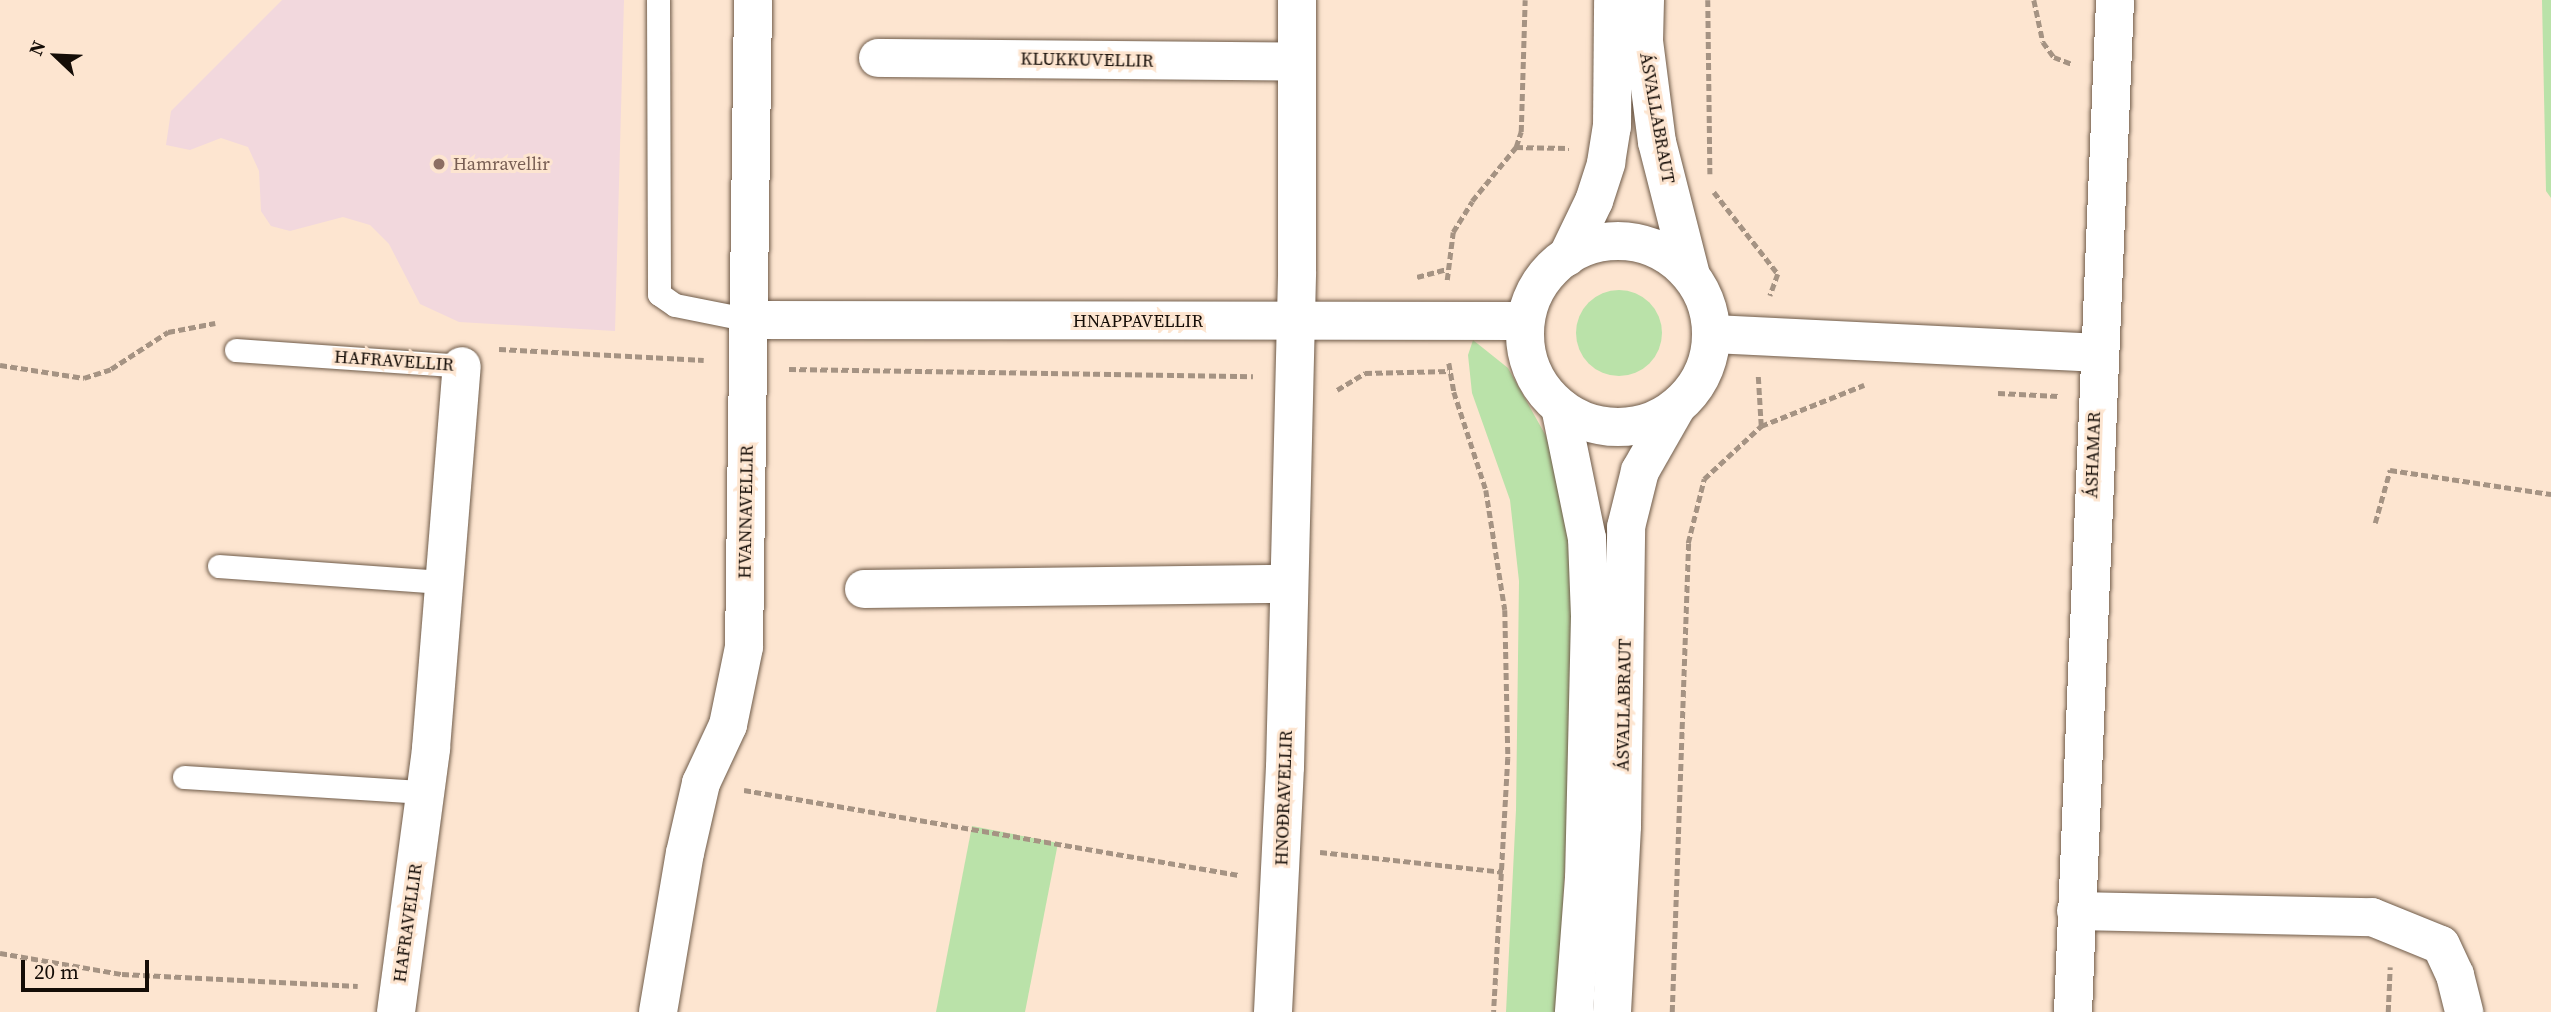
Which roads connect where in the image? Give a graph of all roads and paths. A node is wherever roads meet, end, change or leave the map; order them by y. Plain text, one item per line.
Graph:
1 (658, 0) edge
2 (753, 0) edge
3 (1297, 0) edge
4 (1525, 0) edge
5 (1613, 0) edge
6 (1645, 0) edge
7 (1708, 0) edge
8 (2034, 0) edge
9 (2115, 0) edge
10 (877, 58) dead end
11 (1296, 62) junction
12 (2111, 69) junction
13 (1516, 148) junction
14 (1609, 148) junction
15 (1567, 257) junction
16 (1691, 275) junction
17 (1447, 317) junction
18 (750, 320) junction
19 (1295, 321) junction
20 (1525, 321) junction
21 (1712, 334) junction
22 (1756, 336) junction
23 (236, 350) dead end
24 (2097, 353) junction
25 (462, 366) joint
26 (749, 368) junction
27 (1450, 371) junction
28 (1874, 386) dead end
29 (1985, 392) dead end
30 (1293, 394) junction
31 (2095, 398) junction
32 (1560, 407) junction
33 (1676, 408) junction
34 (1761, 426) junction
35 (2551, 494) edge
36 (2375, 523) dead end
37 (219, 566) dead end
38 (444, 582) junction
39 (1288, 584) junction
40 (864, 589) dead end
41 (184, 777) dead end
42 (701, 783) junction
43 (425, 792) junction
44 (1282, 864) junction
45 (1503, 873) junction
46 (2076, 911) junction
47 (0, 953) edge
48 (397, 1000) edge
49 (658, 1012) edge
50 (1273, 1012) edge
51 (1494, 1012) edge
52 (1574, 1012) edge
53 (1612, 1012) edge
54 (1672, 1012) edge
55 (2073, 1012) edge
56 (2463, 1012) edge

1 - 18 lane
2 - 18 street, HVANNAVELLIR
3 - 11 street
4 - 13 path
5 - 14 street, ÁSVALLABRAUT
6 - 16 street, ÁSVALLABRAUT
7 - 22 path
8 - 12 path
9 - 12 street, ÁSHAMAR
10 - 11 street, KLUKKUVELLIR
11 - 19 street
12 - 24 street, ÁSHAMAR
13 - 14 path
13 - 17 path
14 - 15 street, ÁSVALLABRAUT
15 - 16 street
15 - 20 street
16 - 21 street
17 - 19 street, HNAPPAVELLIR
17 - 20 street, HNAPPAVELLIR
17 - 27 path
18 - 19 street, HNAPPAVELLIR
18 - 26 street, HVANNAVELLIR
19 - 30 street, HNOÐRAVELLIR
20 - 32 street
21 - 22 street
21 - 33 street
22 - 24 street
22 - 34 path
23 - 25 lane, HAFRAVELLIR
24 - 31 street, ÁSHAMAR
25 - 38 street, HAFRAVELLIR
26 - 30 path
26 - 42 street, HVANNAVELLIR
27 - 30 path
27 - 45 path
28 - 34 path
29 - 31 path
30 - 39 street, HNOÐRAVELLIR
31 - 46 street, ÁSHAMAR
32 - 33 street
32 - 52 street, ÁSVALLABRAUT
33 - 53 street, ÁSVALLABRAUT
34 - 54 path
35 - 36 path
37 - 38 lane
38 - 43 street, HAFRAVELLIR
39 - 40 street
39 - 44 street, HNOÐRAVELLIR
41 - 43 lane
42 - 44 path
42 - 49 street, HVANNAVELLIR
43 - 48 street, HAFRAVELLIR
44 - 45 path
44 - 50 street, HNOÐRAVELLIR
45 - 51 path
46 - 55 street, ÁSHAMAR
46 - 56 street
47 - 48 path

